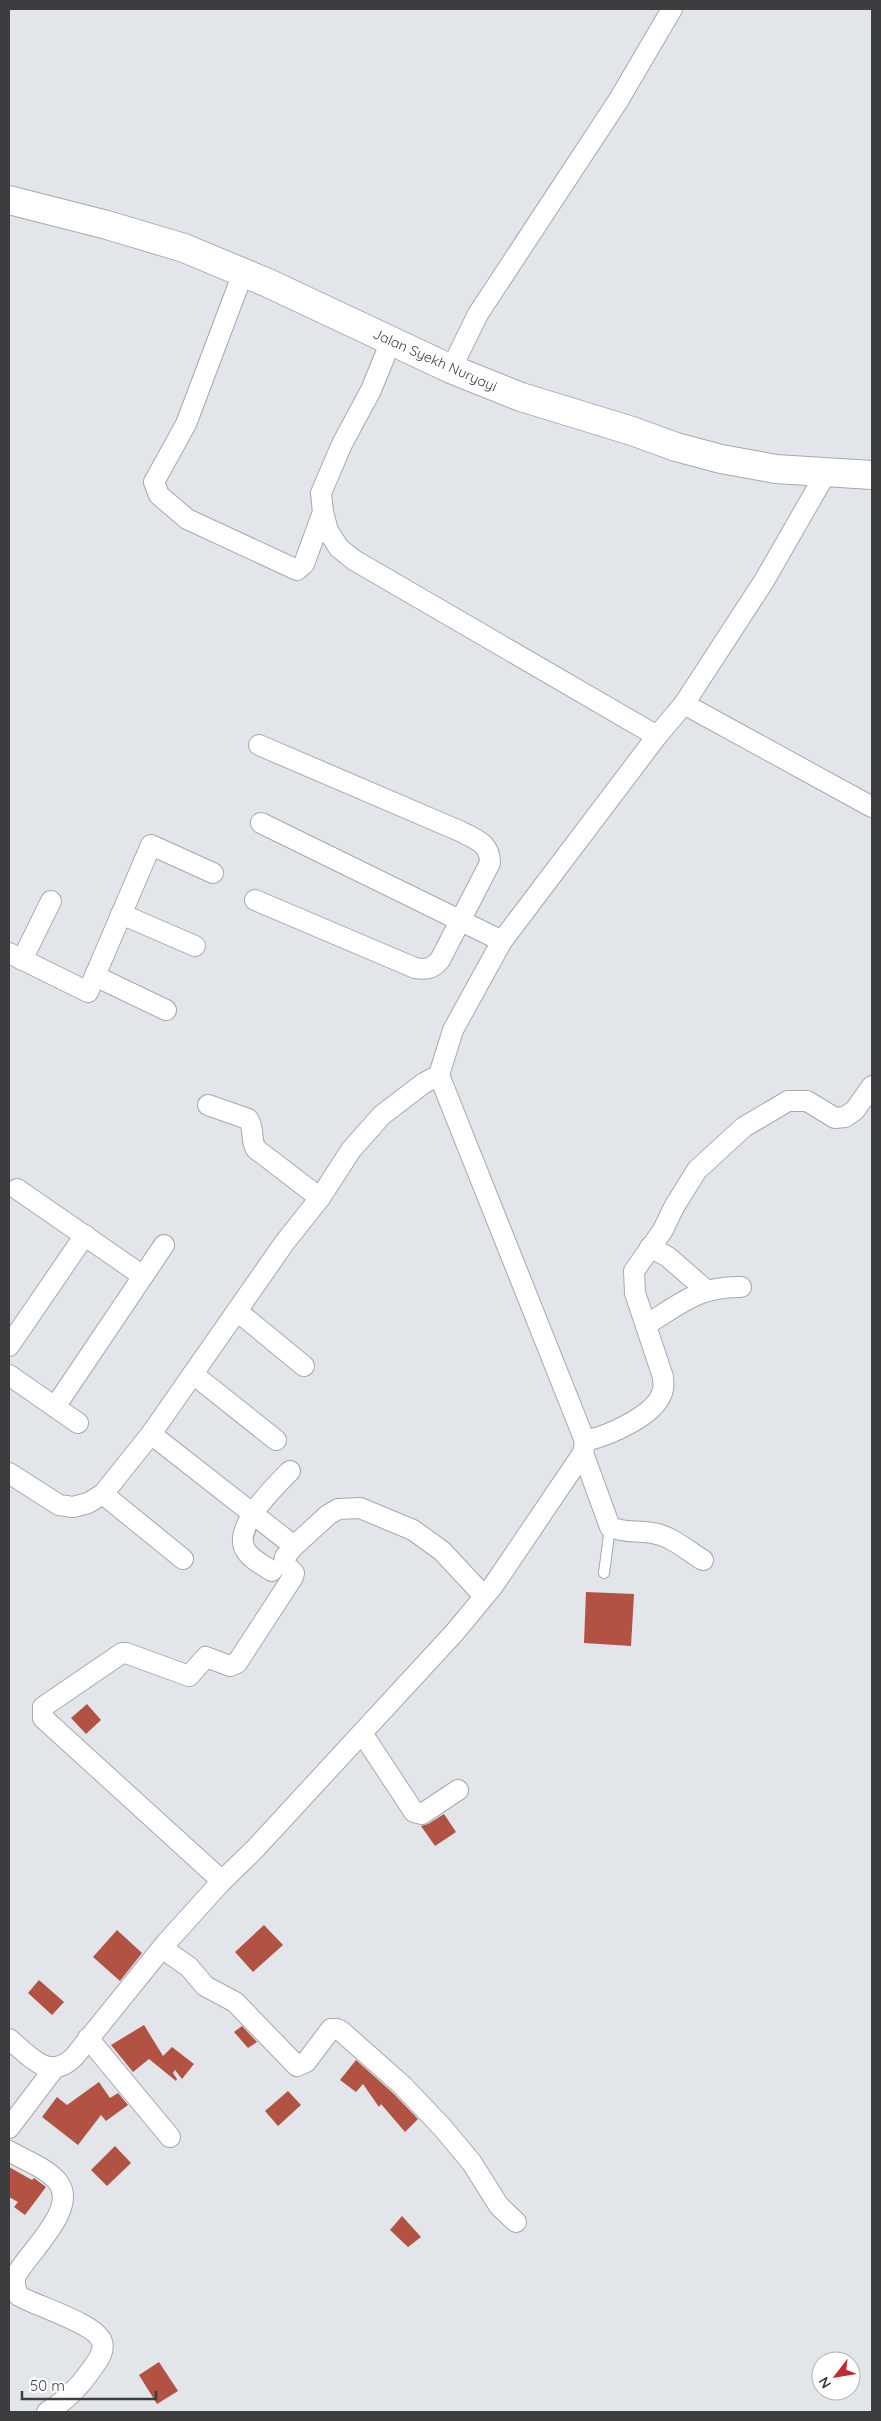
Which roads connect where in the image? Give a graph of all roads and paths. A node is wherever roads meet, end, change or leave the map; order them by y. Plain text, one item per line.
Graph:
1 (672, 9) edge
2 (11, 204) edge
3 (243, 273) junction
4 (391, 341) junction
5 (451, 370) junction
6 (826, 473) junction
7 (872, 475) edge
8 (322, 512) junction
9 (684, 704) junction
10 (657, 736) junction
11 (259, 745) dead end
12 (872, 807) edge
13 (261, 823) dead end
14 (213, 873) dead end
15 (255, 900) dead end
16 (51, 901) dead end
17 (121, 914) junction
18 (461, 921) junction
19 (502, 941) junction
20 (196, 946) dead end
21 (15, 957) edge
22 (95, 976) junction
23 (166, 1010) dead end
24 (439, 1075) junction
25 (872, 1086) edge
26 (208, 1105) dead end
27 (18, 1189) dead end
28 (320, 1198) junction
29 (85, 1235) junction
30 (164, 1245) dead end
31 (650, 1248) junction
32 (143, 1276) junction
33 (741, 1287) dead end
34 (706, 1290) junction
35 (237, 1311) junction
36 (646, 1325) junction
37 (9, 1346) edge
38 (304, 1366) dead end
39 (192, 1374) junction
40 (9, 1375) edge
41 (55, 1406) junction
42 (78, 1423) dead end
43 (151, 1434) junction
44 (276, 1440) dead end
45 (584, 1447) junction
46 (290, 1471) dead end
47 (9, 1474) edge
48 (103, 1494) junction
49 (254, 1514) junction
50 (610, 1527) junction
51 (294, 1546) junction
52 (183, 1559) dead end
53 (703, 1560) dead end
54 (272, 1571) dead end
55 (604, 1573) dead end
56 (484, 1596) junction
57 (362, 1733) junction
58 (458, 1790) dead end
59 (222, 1881) junction
60 (162, 1948) junction
61 (88, 2038) junction
62 (9, 2039) edge
63 (53, 2070) junction
64 (9, 2128) edge
65 (170, 2137) dead end
66 (9, 2151) edge
67 (516, 2222) dead end
68 (12, 2288) edge
69 (47, 2412) edge

1 - 5 street
2 - 3 main road, Jalan Syekh Nuryayi
3 - 4 main road, Jalan Syekh Nuryayi
3 - 8 street
4 - 5 main road, Jalan Syekh Nuryayi
4 - 8 street
5 - 6 main road, Jalan Syekh Nuryayi
6 - 7 main road, Jalan Syekh Nuryayi
6 - 9 street
8 - 10 street
9 - 10 street
9 - 12 street
10 - 19 street
11 - 18 street
13 - 18 street
14 - 17 street
15 - 18 street
16 - 21 street
17 - 20 street
17 - 22 street
18 - 19 street
19 - 24 street
21 - 22 street
22 - 23 street
24 - 28 street
24 - 45 street
25 - 31 street
26 - 28 street
27 - 29 street
28 - 35 street
29 - 32 street
29 - 37 street
30 - 32 street
31 - 34 street
31 - 36 street
32 - 41 street
33 - 34 street
34 - 36 street
35 - 38 street
35 - 39 street
36 - 45 street
39 - 43 street
39 - 44 street
40 - 41 street
41 - 42 street
43 - 48 street
43 - 49 street
45 - 50 street
45 - 56 street
46 - 49 street
47 - 48 street
48 - 52 street
49 - 51 street
49 - 54 street
50 - 53 street
50 - 55 lane
51 - 56 street
51 - 59 street
56 - 57 street
57 - 58 street
57 - 59 street
59 - 60 street
60 - 61 street
60 - 67 street
61 - 63 street
61 - 65 street
62 - 63 street
63 - 64 street
66 - 68 street
68 - 69 street

